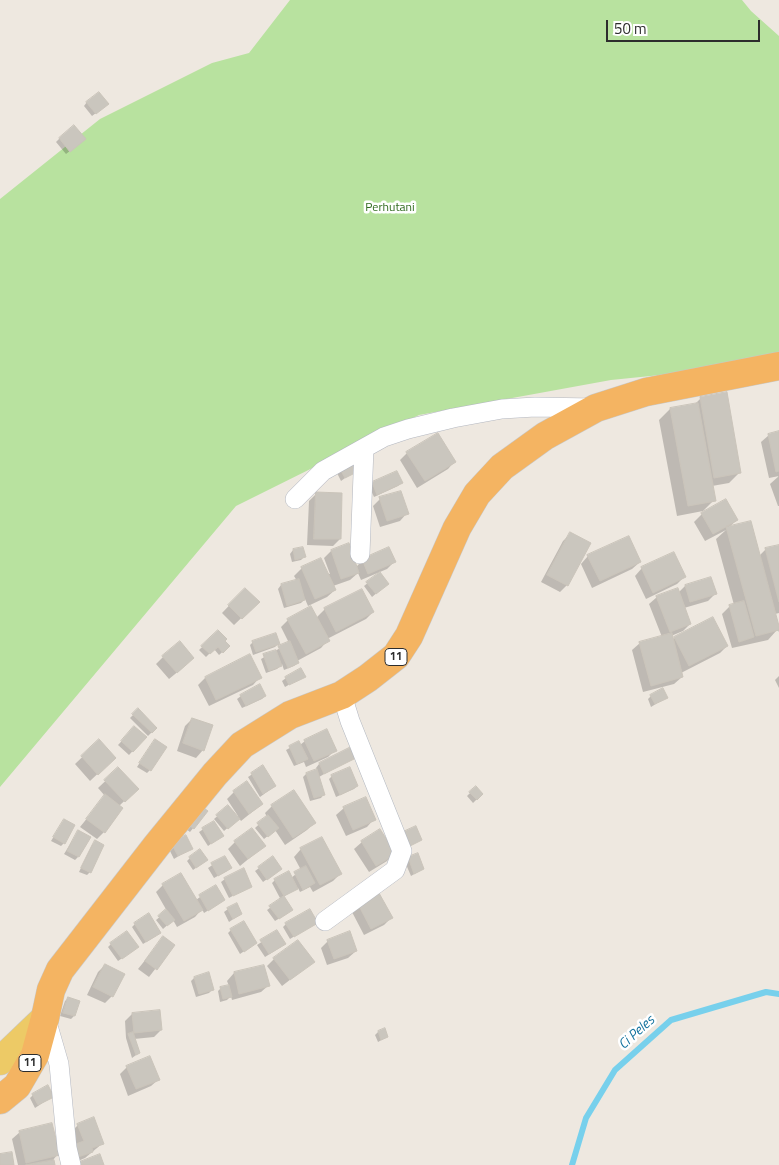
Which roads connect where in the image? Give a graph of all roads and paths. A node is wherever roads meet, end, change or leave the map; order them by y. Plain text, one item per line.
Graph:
1 (779, 366) edge
2 (596, 408) junction
3 (364, 448) junction
4 (295, 500) dead end
5 (360, 554) dead end
6 (342, 695) junction
7 (325, 921) dead end
8 (45, 1018) junction
9 (0, 1061) edge
10 (0, 1100) edge
11 (71, 1165) edge

1 - 2 highway, 11
2 - 3 street
2 - 6 highway, 11
3 - 4 street
3 - 5 street
6 - 7 street
6 - 8 highway, 11
8 - 9 main road
8 - 10 highway, 11
8 - 11 street

